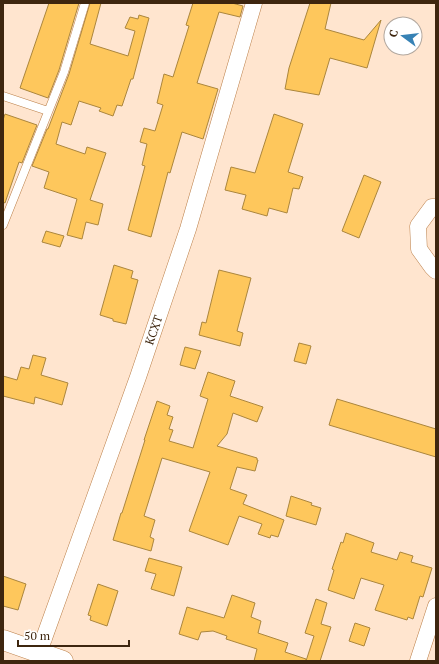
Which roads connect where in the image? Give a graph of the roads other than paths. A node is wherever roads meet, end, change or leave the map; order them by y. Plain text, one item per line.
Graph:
1 (85, 3) edge
2 (254, 3) edge
3 (3, 96) edge
4 (48, 111) junction
5 (436, 207) edge
6 (5, 213) edge
7 (3, 225) edge
8 (436, 270) edge
9 (436, 606) edge
10 (3, 640) edge
11 (37, 657) edge
12 (63, 661) edge
13 (418, 661) edge

1 - 4 lane
2 - 11 street, КСХТ
3 - 4 lane
4 - 6 lane
5 - 8 street
6 - 7 lane
9 - 13 street
10 - 11 street
11 - 12 street

